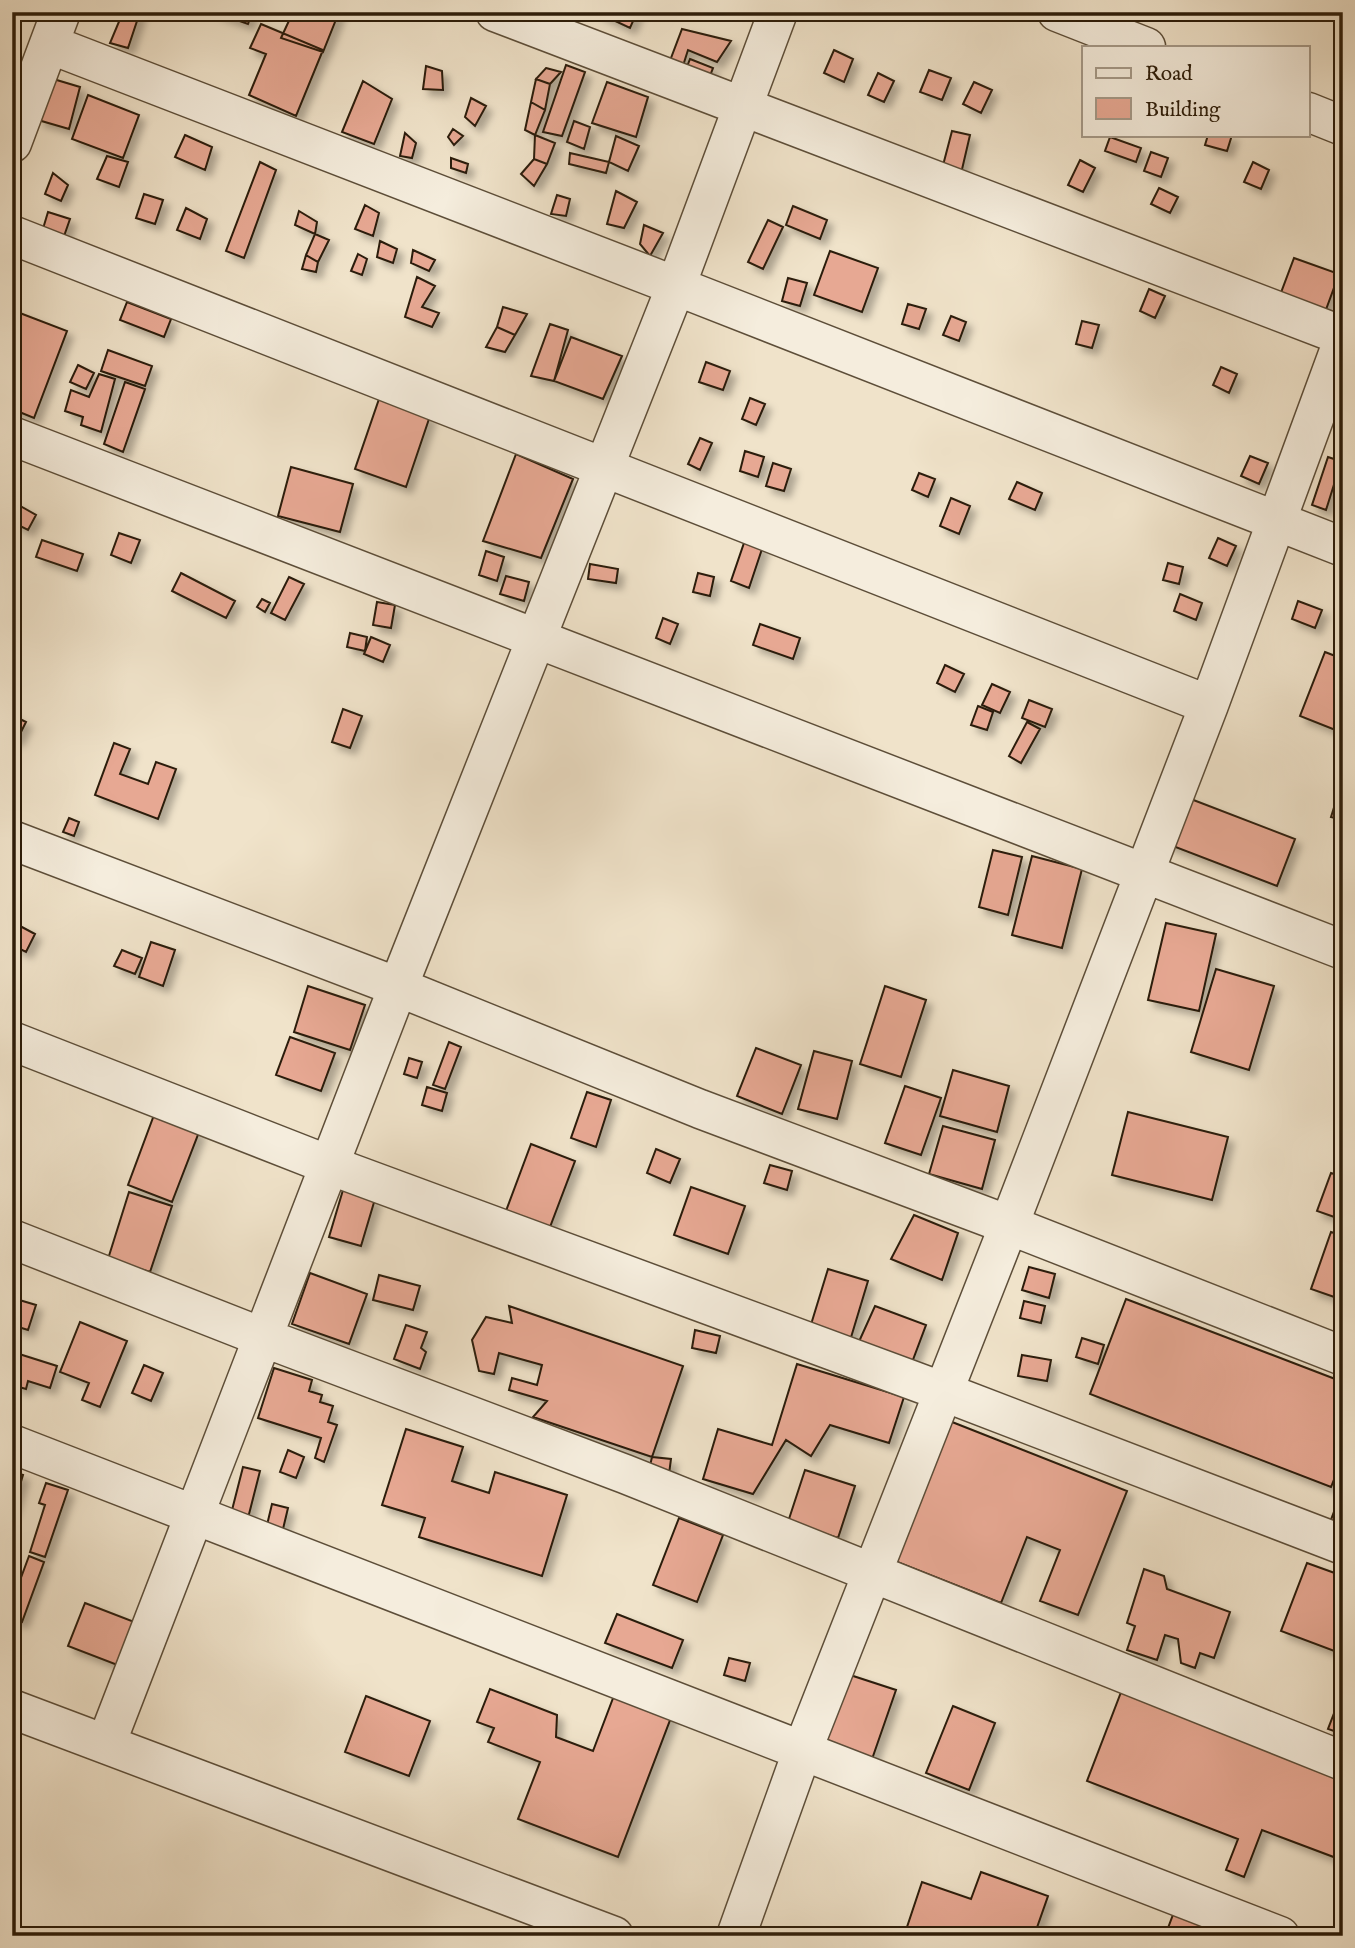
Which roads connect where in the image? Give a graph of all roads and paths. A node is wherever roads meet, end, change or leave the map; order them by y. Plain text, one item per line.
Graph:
1 (495, 12) edge
2 (778, 12) edge
3 (1057, 12) edge
4 (55, 28) edge
5 (1143, 46) edge
6 (743, 108) junction
7 (1310, 113) edge
8 (1343, 126) edge
9 (12, 143) edge
10 (12, 235) edge
11 (676, 286) junction
12 (1343, 338) edge
13 (12, 436) edge
14 (605, 467) junction
15 (1276, 521) junction
16 (1343, 547) edge
17 (536, 639) junction
18 (1209, 705) junction
19 (12, 840) edge
20 (1143, 874) junction
21 (1343, 950) edge
22 (398, 987) junction
23 (12, 1041) edge
24 (329, 1165) junction
25 (1009, 1225) junction
26 (12, 1239) edge
27 (262, 1337) junction
28 (1343, 1356) edge
29 (944, 1392) junction
30 (12, 1444) edge
31 (192, 1515) junction
32 (1343, 1545) edge
33 (871, 1573) junction
34 (12, 1709) edge
35 (106, 1744) junction
36 (803, 1749) junction
37 (1343, 1761) edge
38 (614, 1936) edge
39 (736, 1936) edge
40 (1280, 1936) edge

1 - 6 street
2 - 6 street
3 - 5 street
4 - 9 street
4 - 11 street
6 - 11 street
6 - 12 street
7 - 8 street
10 - 14 street
11 - 14 street
11 - 15 street
12 - 15 street
13 - 17 street
14 - 17 street
14 - 18 street
15 - 16 street
15 - 18 street
17 - 20 street
17 - 22 street
18 - 20 street
19 - 22 street
20 - 21 street
20 - 25 street
22 - 24 street
22 - 25 street
23 - 24 street
24 - 27 street
24 - 29 street
25 - 28 street
25 - 29 street
26 - 27 street
27 - 31 street
27 - 33 street
29 - 32 street
29 - 33 street
30 - 31 street
31 - 35 street
31 - 36 street
33 - 36 street
33 - 37 street
34 - 35 street
35 - 38 street
36 - 39 street
36 - 40 street

